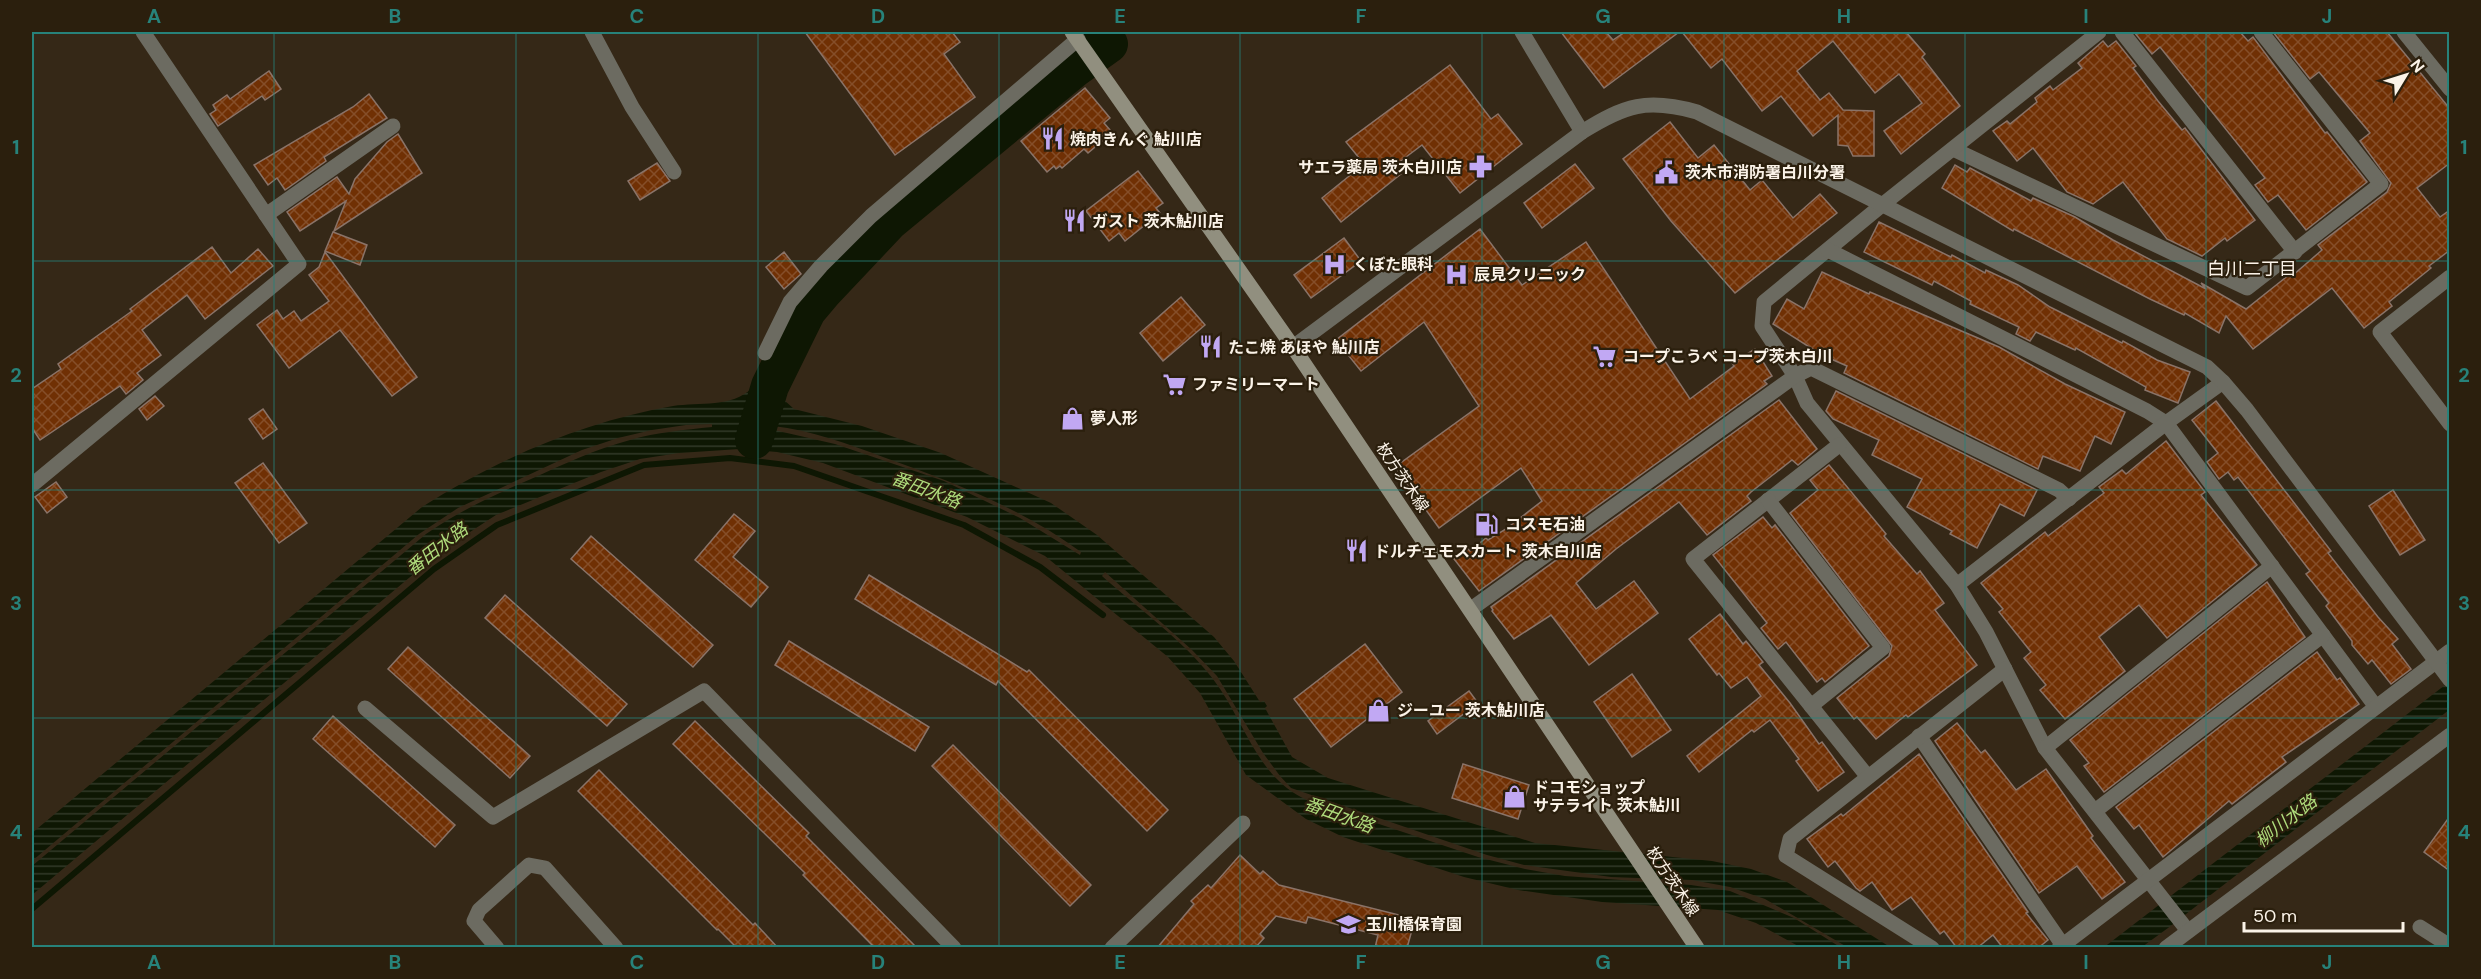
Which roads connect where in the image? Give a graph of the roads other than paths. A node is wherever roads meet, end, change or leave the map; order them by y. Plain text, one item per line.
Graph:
1 (143, 32) edge
2 (592, 32) edge
3 (1522, 32) edge
4 (2099, 32) edge
5 (2122, 32) edge
6 (2261, 32) edge
7 (2404, 32) edge
8 (1078, 40) edge
9 (2450, 88) edge
10 (393, 126) dead end
11 (1582, 132) junction
12 (1953, 149) junction
13 (674, 172) dead end
14 (1882, 205) junction
15 (266, 215) junction
16 (1828, 250) junction
17 (2295, 252) junction
18 (2450, 277) edge
19 (1293, 347) junction
20 (765, 353) dead end
21 (1795, 376) junction
22 (2223, 382) junction
23 (2166, 423) junction
24 (2450, 424) edge
25 (1839, 445) junction
26 (32, 486) edge
27 (2069, 499) junction
28 (1768, 500) junction
29 (2272, 566) junction
30 (1957, 585) junction
31 (1471, 609) junction
32 (2323, 635) junction
33 (2450, 651) edge
34 (2435, 662) junction
35 (2005, 669) junction
36 (2450, 680) edge
37 (1811, 706) junction
38 (2376, 707) junction
39 (365, 708) dead end
40 (2450, 735) edge
41 (1919, 736) junction
42 (2045, 748) junction
43 (1868, 777) junction
44 (2095, 811) junction
45 (1243, 824) dead end
46 (2152, 885) junction
47 (2183, 925) junction
48 (2420, 927) dead end
49 (2061, 946) edge
50 (2450, 946) edge
51 (497, 948) edge
52 (616, 948) edge
53 (954, 948) edge
54 (1112, 948) edge
55 (1697, 948) edge
56 (1932, 948) edge
57 (2166, 948) edge

1 - 15 street
2 - 13 street
3 - 11 street
4 - 12 street
5 - 17 street
6 - 17 street
7 - 9 street
8 - 19 main road, 枚方茨木線
8 - 20 street
10 - 15 street
11 - 14 street
11 - 19 street
12 - 14 street
12 - 17 street
14 - 16 street
14 - 22 street
15 - 26 street
16 - 21 street
16 - 23 street
18 - 24 street
19 - 31 main road, 枚方茨木線
21 - 25 street
21 - 27 street
21 - 31 street
22 - 23 street
22 - 34 street
23 - 27 street
23 - 29 street
25 - 28 street
25 - 30 street
27 - 30 street
28 - 37 street
28 - 37 street
29 - 32 street
29 - 42 street
30 - 35 street
31 - 55 main road, 枚方茨木線
32 - 38 street
32 - 44 street
33 - 34 street
34 - 36 street
34 - 38 street
35 - 41 street
35 - 42 street
37 - 43 street
38 - 46 street
39 - 53 street
40 - 47 street
41 - 43 street
41 - 49 street
42 - 44 street
43 - 56 street
44 - 46 street
45 - 54 street
46 - 47 street
46 - 49 street
47 - 57 street
48 - 50 street
51 - 52 street

